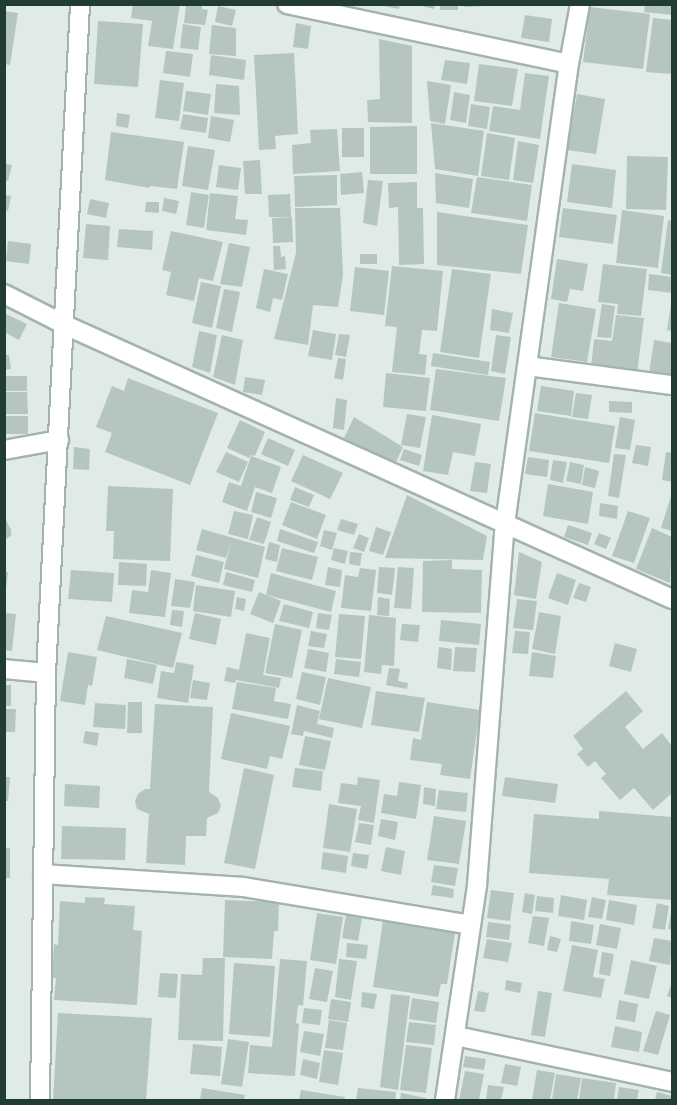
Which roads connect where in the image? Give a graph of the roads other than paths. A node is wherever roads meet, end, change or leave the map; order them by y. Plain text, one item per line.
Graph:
1 (80, 4) edge
2 (287, 4) edge
3 (580, 4) edge
4 (569, 64) junction
5 (4, 294) edge
6 (65, 325) junction
7 (527, 366) junction
8 (672, 385) edge
9 (59, 440) junction
10 (4, 450) edge
11 (505, 524) junction
12 (672, 599) edge
13 (4, 669) edge
14 (46, 673) junction
15 (43, 874) junction
16 (471, 924) junction
17 (456, 1036) junction
18 (672, 1082) edge
19 (40, 1101) edge
20 (445, 1101) edge

1 - 6 street
2 - 4 street
3 - 4 street
4 - 7 street
5 - 6 street
6 - 9 street
6 - 11 street
7 - 8 street
7 - 11 street
9 - 10 street
9 - 14 street
11 - 12 street
11 - 16 street
13 - 14 street
14 - 15 street
15 - 16 street
15 - 19 street
16 - 17 street
17 - 18 street
17 - 20 street

